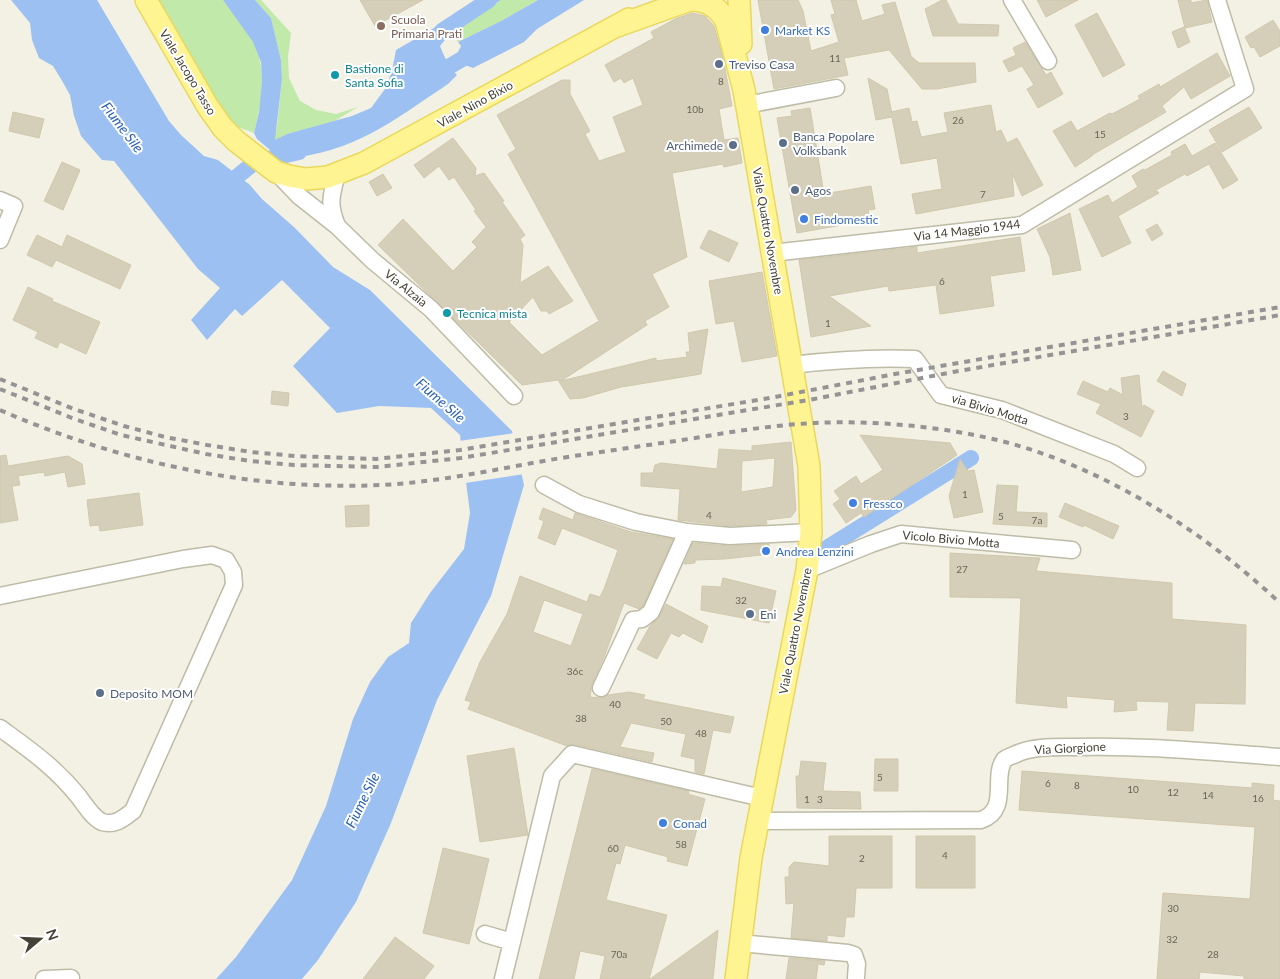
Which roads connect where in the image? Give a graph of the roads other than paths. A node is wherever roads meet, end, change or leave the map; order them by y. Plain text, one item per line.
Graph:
1 (146, 0) edge
2 (739, 0) edge
3 (1012, 0) edge
4 (1216, 0) edge
5 (663, 1) edge
6 (618, 26) junction
7 (1048, 61) dead end
8 (836, 88) dead end
9 (745, 97) junction
10 (276, 172) junction
11 (337, 173) junction
12 (0, 200) edge
13 (337, 226) junction
14 (0, 240) edge
15 (772, 253) junction
16 (791, 364) junction
17 (514, 396) dead end
18 (1137, 468) dead end
19 (544, 485) dead end
20 (687, 532) junction
21 (811, 532) junction
22 (1072, 550) dead end
23 (807, 570) junction
24 (0, 596) edge
25 (601, 688) dead end
26 (0, 728) edge
27 (1280, 757) edge
28 (762, 798) junction
29 (757, 821) junction
30 (485, 934) dead end
31 (512, 942) junction
32 (739, 943) junction
33 (856, 977) dead end
34 (71, 978) dead end
35 (44, 979) edge
36 (503, 979) edge
37 (736, 979) edge

1 - 10 main road, Viale Jacopo Tasso
2 - 9 main road, Viale Quattro Novembre
3 - 7 street
4 - 15 street, Via 14 Maggio 1944
5 - 6 main road, Viale Nino Bixio
6 - 9 main road, Viale Quattro Novembre
6 - 11 main road, Viale Nino Bixio
8 - 9 street
9 - 15 main road, Viale Quattro Novembre
10 - 11 main road, Viale Nino Bixio
10 - 13 street, Via Alzaia
11 - 13 street
12 - 14 street
13 - 17 street, Via Alzaia
15 - 16 main road, Viale Quattro Novembre
16 - 18 street, via Bivio Motta
16 - 21 main road, Viale Quattro Novembre
19 - 20 street
20 - 21 street
20 - 25 street
21 - 23 main road, Viale Quattro Novembre
22 - 23 street, Vicolo Bivio Motta
23 - 28 main road, Viale Quattro Novembre
24 - 26 street
27 - 29 street, Via Giorgione
28 - 29 main road, Viale Quattro Novembre
28 - 31 street
29 - 32 main road, Viale Quattro Novembre
30 - 31 street
31 - 36 street
32 - 33 street
32 - 37 main road, Viale Quattro Novembre
34 - 35 street

